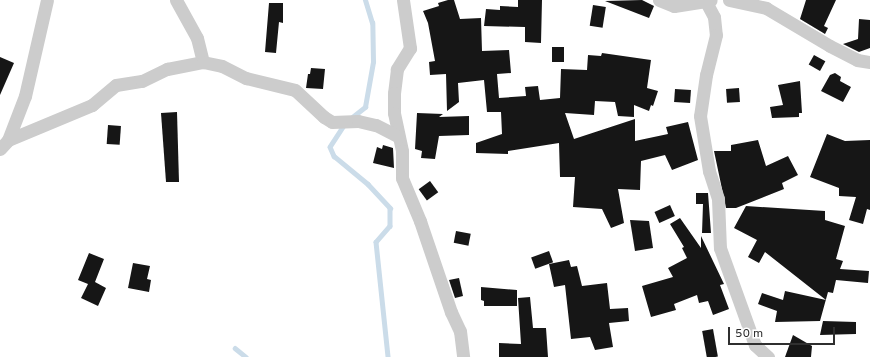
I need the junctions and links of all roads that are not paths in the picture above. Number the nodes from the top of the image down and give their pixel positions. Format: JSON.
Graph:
{"nodes":[{"id":1,"x":47,"y":0,"type":"edge"},
{"id":2,"x":176,"y":0,"type":"edge"},
{"id":3,"x":403,"y":0,"type":"edge"},
{"id":4,"x":659,"y":0,"type":"edge"},
{"id":5,"x":707,"y":0,"type":"edge"},
{"id":6,"x":729,"y":0,"type":"edge"},
{"id":7,"x":203,"y":62,"type":"junction"},
{"id":8,"x":870,"y":62,"type":"edge"},
{"id":9,"x":398,"y":136,"type":"junction"},
{"id":10,"x":4,"y":144,"type":"edge"},
{"id":11,"x":463,"y":357,"type":"edge"},
{"id":12,"x":768,"y":357,"type":"edge"}],
"edges":[{"from":1,"to":10,"type":"street"},
{"from":2,"to":7,"type":"street"},
{"from":3,"to":9,"type":"street"},
{"from":4,"to":5,"type":"street"},
{"from":5,"to":12,"type":"street"},
{"from":6,"to":8,"type":"street"},
{"from":7,"to":9,"type":"street"},
{"from":7,"to":10,"type":"street"},
{"from":9,"to":11,"type":"street"}]}
